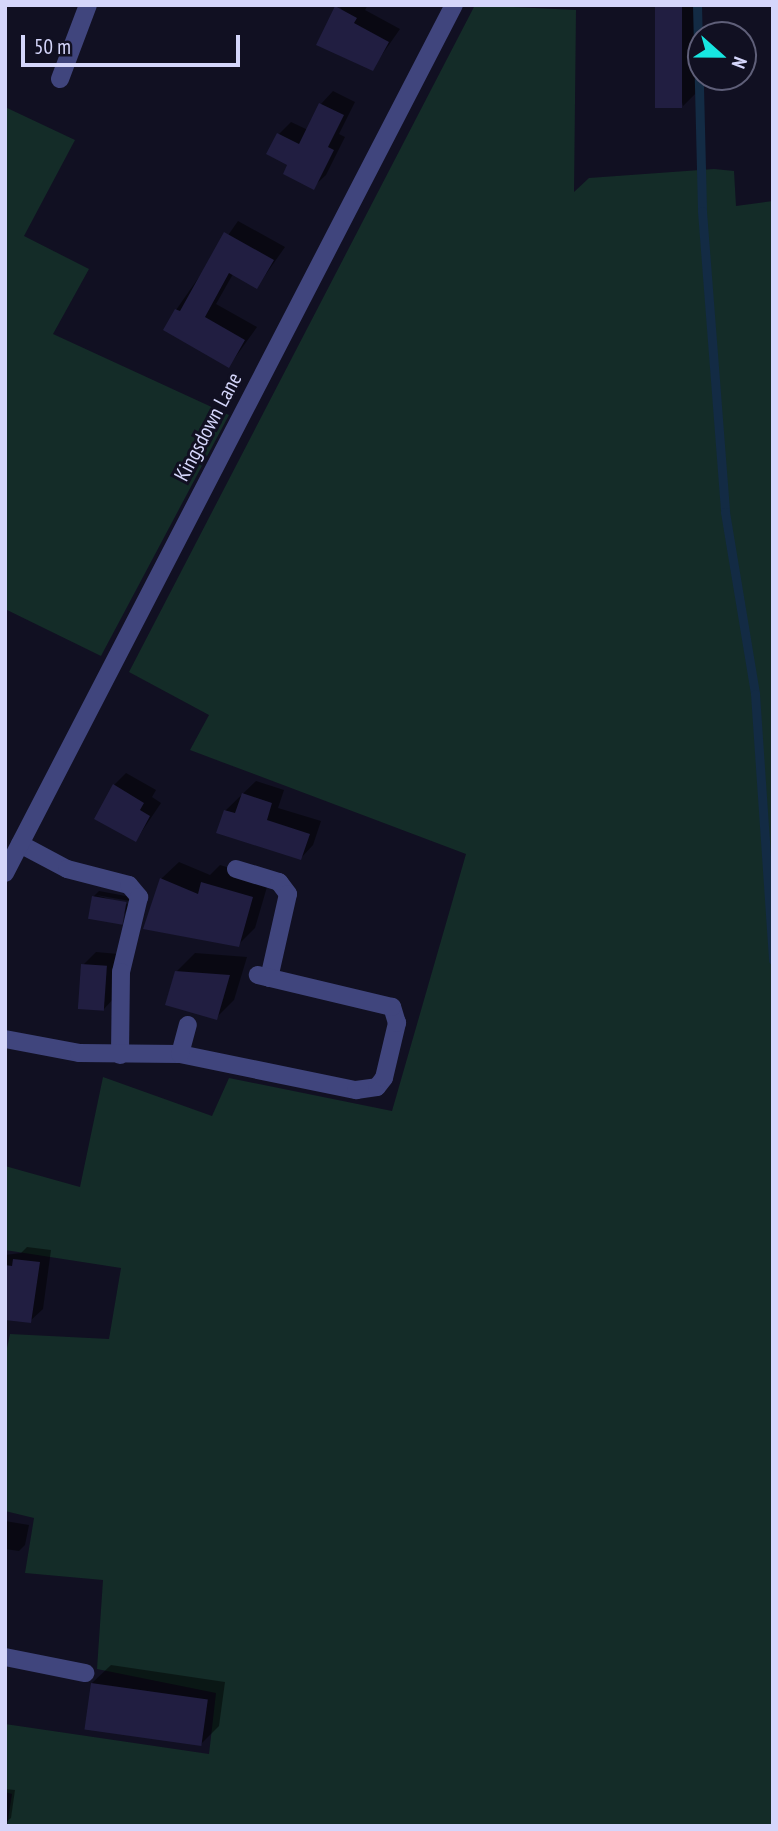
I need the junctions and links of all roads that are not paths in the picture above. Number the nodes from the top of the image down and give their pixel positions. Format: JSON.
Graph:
{"nodes":[{"id":1,"x":88,"y":5,"type":"edge"},
{"id":2,"x":454,"y":5,"type":"edge"},
{"id":3,"x":60,"y":79,"type":"dead end"},
{"id":4,"x":20,"y":844,"type":"junction"},
{"id":5,"x":236,"y":869,"type":"dead end"},
{"id":6,"x":5,"y":873,"type":"edge"},
{"id":7,"x":188,"y":1025,"type":"dead end"},
{"id":8,"x":5,"y":1039,"type":"edge"},
{"id":9,"x":180,"y":1054,"type":"junction"},
{"id":10,"x":120,"y":1055,"type":"junction"},
{"id":11,"x":5,"y":1657,"type":"edge"},
{"id":12,"x":85,"y":1673,"type":"dead end"}],
"edges":[{"from":1,"to":3,"type":"street"},
{"from":2,"to":4,"type":"street","name":"Kingsdown Lane"},
{"from":4,"to":6,"type":"street","name":"Kingsdown Lane"},
{"from":4,"to":10,"type":"street"},
{"from":5,"to":9,"type":"street"},
{"from":7,"to":9,"type":"street"},
{"from":8,"to":10,"type":"street"},
{"from":9,"to":10,"type":"street"},
{"from":11,"to":12,"type":"street"}]}
